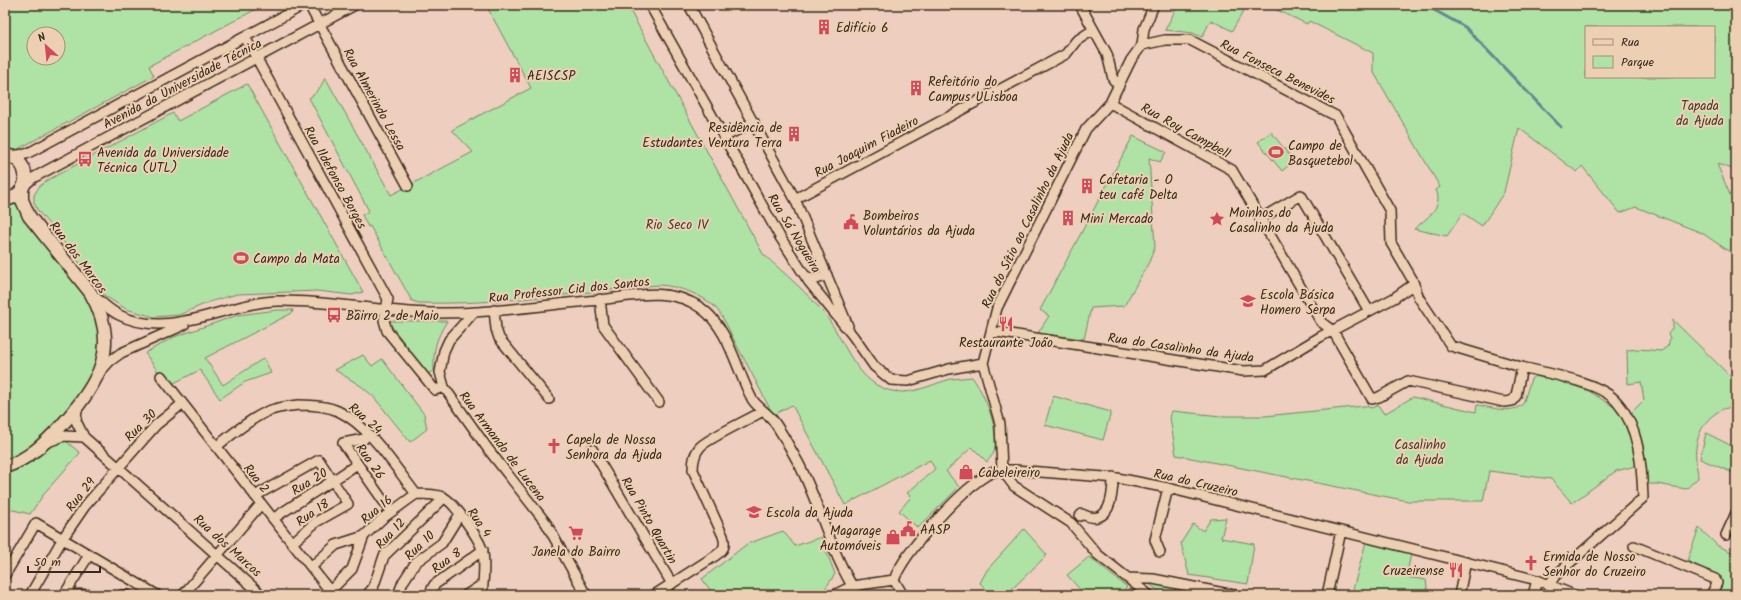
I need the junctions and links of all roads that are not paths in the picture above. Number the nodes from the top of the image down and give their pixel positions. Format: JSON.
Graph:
{"nodes":[{"id":1,"x":304,"y":5,"type":"edge"},
{"id":2,"x":309,"y":5,"type":"edge"},
{"id":3,"x":355,"y":5,"type":"edge"},
{"id":4,"x":650,"y":5,"type":"edge"},
{"id":5,"x":689,"y":5,"type":"edge"},
{"id":6,"x":1080,"y":5,"type":"edge"},
{"id":7,"x":1154,"y":5,"type":"edge"},
{"id":8,"x":320,"y":24,"type":"junction"},
{"id":9,"x":1093,"y":30,"type":"junction"},
{"id":10,"x":245,"y":36,"type":"junction"},
{"id":11,"x":1142,"y":45,"type":"junction"},
{"id":12,"x":256,"y":58,"type":"junction"},
{"id":13,"x":1119,"y":86,"type":"junction"},
{"id":14,"x":1110,"y":103,"type":"junction"},
{"id":15,"x":754,"y":122,"type":"junction"},
{"id":16,"x":724,"y":137,"type":"junction"},
{"id":17,"x":6,"y":155,"type":"edge"},
{"id":18,"x":408,"y":186,"type":"dead end"},
{"id":19,"x":23,"y":188,"type":"junction"},
{"id":20,"x":795,"y":199,"type":"junction"},
{"id":21,"x":5,"y":200,"type":"edge"},
{"id":22,"x":1260,"y":219,"type":"junction"},
{"id":23,"x":805,"y":275,"type":"junction"},
{"id":24,"x":827,"y":275,"type":"junction"},
{"id":25,"x":1414,"y":284,"type":"junction"},
{"id":26,"x":90,"y":292,"type":"junction"},
{"id":27,"x":600,"y":299,"type":"junction"},
{"id":28,"x":385,"y":310,"type":"junction"},
{"id":29,"x":494,"y":310,"type":"junction"},
{"id":30,"x":1370,"y":311,"type":"junction"},
{"id":31,"x":474,"y":312,"type":"junction"},
{"id":32,"x":198,"y":318,"type":"junction"},
{"id":33,"x":991,"y":331,"type":"junction"},
{"id":34,"x":1333,"y":331,"type":"junction"},
{"id":35,"x":853,"y":336,"type":"junction"},
{"id":36,"x":983,"y":363,"type":"junction"},
{"id":37,"x":1522,"y":367,"type":"junction"},
{"id":38,"x":100,"y":372,"type":"junction"},
{"id":39,"x":161,"y":376,"type":"dead end"},
{"id":40,"x":444,"y":387,"type":"junction"},
{"id":41,"x":550,"y":399,"type":"dead end"},
{"id":42,"x":659,"y":402,"type":"dead end"},
{"id":43,"x":182,"y":404,"type":"junction"},
{"id":44,"x":77,"y":408,"type":"junction"},
{"id":45,"x":763,"y":411,"type":"junction"},
{"id":46,"x":84,"y":437,"type":"junction"},
{"id":47,"x":364,"y":439,"type":"dead end"},
{"id":48,"x":45,"y":443,"type":"junction"},
{"id":49,"x":216,"y":447,"type":"junction"},
{"id":50,"x":592,"y":449,"type":"dead end"},
{"id":51,"x":357,"y":464,"type":"junction"},
{"id":52,"x":5,"y":467,"type":"edge"},
{"id":53,"x":118,"y":467,"type":"junction"},
{"id":54,"x":1002,"y":470,"type":"junction"},
{"id":55,"x":1113,"y":477,"type":"junction"},
{"id":56,"x":334,"y":481,"type":"junction"},
{"id":57,"x":1168,"y":488,"type":"junction"},
{"id":58,"x":416,"y":494,"type":"junction"},
{"id":59,"x":255,"y":496,"type":"junction"},
{"id":60,"x":444,"y":498,"type":"junction"},
{"id":61,"x":262,"y":504,"type":"junction"},
{"id":62,"x":391,"y":512,"type":"junction"},
{"id":63,"x":1736,"y":513,"type":"edge"},
{"id":64,"x":460,"y":514,"type":"junction"},
{"id":65,"x":1080,"y":516,"type":"dead end"},
{"id":66,"x":273,"y":519,"type":"junction"},
{"id":67,"x":1342,"y":531,"type":"junction"},
{"id":68,"x":1726,"y":535,"type":"dead end"},
{"id":69,"x":364,"y":536,"type":"junction"},
{"id":70,"x":63,"y":538,"type":"junction"},
{"id":71,"x":292,"y":543,"type":"junction"},
{"id":72,"x":1634,"y":546,"type":"dead end"},
{"id":73,"x":483,"y":550,"type":"junction"},
{"id":74,"x":1160,"y":552,"type":"dead end"},
{"id":75,"x":217,"y":554,"type":"junction"},
{"id":76,"x":89,"y":555,"type":"junction"},
{"id":77,"x":1466,"y":561,"type":"junction"},
{"id":78,"x":311,"y":567,"type":"junction"},
{"id":79,"x":5,"y":575,"type":"edge"},
{"id":80,"x":1127,"y":578,"type":"junction"},
{"id":81,"x":894,"y":580,"type":"junction"},
{"id":82,"x":1537,"y":580,"type":"junction"},
{"id":83,"x":483,"y":584,"type":"junction"},
{"id":84,"x":672,"y":584,"type":"junction"},
{"id":85,"x":1549,"y":585,"type":"junction"},
{"id":86,"x":852,"y":586,"type":"junction"},
{"id":87,"x":332,"y":593,"type":"edge"},
{"id":88,"x":30,"y":595,"type":"edge"},
{"id":89,"x":64,"y":595,"type":"edge"},
{"id":90,"x":95,"y":595,"type":"edge"},
{"id":91,"x":122,"y":595,"type":"edge"},
{"id":92,"x":126,"y":595,"type":"edge"},
{"id":93,"x":157,"y":595,"type":"edge"},
{"id":94,"x":183,"y":595,"type":"edge"},
{"id":95,"x":262,"y":595,"type":"edge"},
{"id":96,"x":367,"y":595,"type":"edge"},
{"id":97,"x":398,"y":595,"type":"edge"},
{"id":98,"x":429,"y":595,"type":"edge"},
{"id":99,"x":466,"y":595,"type":"edge"},
{"id":100,"x":482,"y":595,"type":"edge"},
{"id":101,"x":586,"y":595,"type":"edge"},
{"id":102,"x":654,"y":595,"type":"edge"},
{"id":103,"x":834,"y":595,"type":"edge"},
{"id":104,"x":858,"y":595,"type":"edge"},
{"id":105,"x":903,"y":595,"type":"edge"},
{"id":106,"x":1149,"y":595,"type":"edge"},
{"id":107,"x":1234,"y":595,"type":"edge"},
{"id":108,"x":1327,"y":595,"type":"edge"},
{"id":109,"x":1459,"y":595,"type":"edge"},
{"id":110,"x":1534,"y":595,"type":"edge"},
{"id":111,"x":1574,"y":595,"type":"edge"},
{"id":112,"x":1711,"y":595,"type":"edge"}],
"edges":[{"from":1,"to":10,"type":"street","name":"Avenida da Universidade Técnica"},
{"from":2,"to":8,"type":"street","name":"Rua Almerindo Lessa"},
{"from":3,"to":8,"type":"street","name":"Avenida da Universidade Técnica"},
{"from":4,"to":16,"type":"street","name":"Rua Sá Nogueira"},
{"from":5,"to":15,"type":"street","name":"Rua Sá Nogueira"},
{"from":6,"to":9,"type":"street"},
{"from":7,"to":11,"type":"street","name":"Rua do Sítio ao Casalinho da Ajuda"},
{"from":8,"to":12,"type":"street","name":"Avenida da Universidade Técnica"},
{"from":8,"to":18,"type":"street","name":"Rua Almerindo Lessa"},
{"from":9,"to":13,"type":"street"},
{"from":9,"to":20,"type":"street","name":"Rua Joaquim Fiadeiro"},
{"from":10,"to":12,"type":"street","name":"Rua Ildefonso Borges"},
{"from":10,"to":17,"type":"street","name":"Avenida da Universidade Técnica"},
{"from":11,"to":13,"type":"street","name":"Rua do Sítio ao Casalinho da Ajuda"},
{"from":11,"to":25,"type":"street","name":"Rua Fonseca Benevides"},
{"from":12,"to":19,"type":"street","name":"Avenida da Universidade Técnica"},
{"from":12,"to":28,"type":"street","name":"Rua Ildefonso Borges"},
{"from":13,"to":14,"type":"street","name":"Rua do Sítio ao Casalinho da Ajuda"},
{"from":14,"to":22,"type":"street","name":"Rua Roy Campbell"},
{"from":14,"to":33,"type":"street","name":"Rua do Sítio ao Casalinho da Ajuda"},
{"from":15,"to":16,"type":"street"},
{"from":15,"to":20,"type":"street","name":"Rua Sá Nogueira"},
{"from":16,"to":23,"type":"street","name":"Rua Sá Nogueira"},
{"from":17,"to":19,"type":"street","name":"Rua dos Marcos"},
{"from":19,"to":21,"type":"street"},
{"from":19,"to":26,"type":"street","name":"Rua dos Marcos"},
{"from":20,"to":24,"type":"street","name":"Rua Sá Nogueira"},
{"from":22,"to":30,"type":"street"},
{"from":22,"to":34,"type":"street","name":"Rua Roy Campbell"},
{"from":23,"to":24,"type":"street"},
{"from":23,"to":35,"type":"street","name":"Rua Sá Nogueira"},
{"from":24,"to":35,"type":"street","name":"Rua Sá Nogueira"},
{"from":25,"to":30,"type":"street","name":"Rua do Casalinho da Ajuda"},
{"from":25,"to":37,"type":"street"},
{"from":26,"to":32,"type":"street","name":"Rua Professor Cid dos Santos"},
{"from":26,"to":38,"type":"street","name":"Rua dos Marcos"},
{"from":27,"to":29,"type":"street","name":"Rua Professor Cid dos Santos"},
{"from":27,"to":42,"type":"street"},
{"from":27,"to":45,"type":"street","name":"Rua Professor Cid dos Santos"},
{"from":28,"to":31,"type":"street","name":"Rua Professor Cid dos Santos"},
{"from":28,"to":32,"type":"street","name":"Rua Professor Cid dos Santos"},
{"from":28,"to":40,"type":"street"},
{"from":29,"to":31,"type":"street","name":"Rua Professor Cid dos Santos"},
{"from":29,"to":41,"type":"street"},
{"from":30,"to":34,"type":"street","name":"Rua do Casalinho da Ajuda"},
{"from":31,"to":40,"type":"street","name":"Rua Armando de Lucena"},
{"from":32,"to":38,"type":"street","name":"Rua Professor Cid dos Santos"},
{"from":33,"to":34,"type":"street","name":"Rua do Casalinho da Ajuda"},
{"from":33,"to":36,"type":"street","name":"Rua do Sítio ao Casalinho da Ajuda"},
{"from":34,"to":37,"type":"street","name":"Rua Roy Campbell"},
{"from":35,"to":36,"type":"street","name":"Rua Sá Nogueira"},
{"from":36,"to":54,"type":"street","name":"Rua do Sítio ao Casalinho da Ajuda"},
{"from":37,"to":85,"type":"street"},
{"from":38,"to":44,"type":"street","name":"Rua dos Marcos"},
{"from":39,"to":43,"type":"street","name":"Rua 2"},
{"from":40,"to":101,"type":"street","name":"Rua Armando de Lucena"},
{"from":43,"to":49,"type":"street","name":"Rua 2"},
{"from":43,"to":53,"type":"street","name":"Rua 30"},
{"from":44,"to":46,"type":"street","name":"Rua dos Marcos"},
{"from":44,"to":48,"type":"street","name":"Rua dos Marcos"},
{"from":45,"to":84,"type":"street"},
{"from":45,"to":86,"type":"street","name":"Rua Professor Cid dos Santos"},
{"from":46,"to":48,"type":"street","name":"Rua dos Marcos"},
{"from":46,"to":53,"type":"street","name":"Rua dos Marcos"},
{"from":47,"to":51,"type":"street","name":"Rua 26"},
{"from":48,"to":52,"type":"street","name":"Rua dos Marcos"},
{"from":49,"to":58,"type":"street","name":"Rua 24"},
{"from":49,"to":59,"type":"street","name":"Rua 2"},
{"from":50,"to":84,"type":"street","name":"Rua Pinto Quartin"},
{"from":51,"to":56,"type":"street","name":"Rua 20"},
{"from":51,"to":62,"type":"street","name":"Rua 26"},
{"from":53,"to":70,"type":"street","name":"Rua 29"},
{"from":53,"to":75,"type":"street","name":"Rua dos Marcos"},
{"from":54,"to":55,"type":"street","name":"Rua do Cruzeiro"},
{"from":54,"to":80,"type":"street"},
{"from":54,"to":81,"type":"street","name":"Rua do Cruzeiro"},
{"from":55,"to":57,"type":"street","name":"Rua do Cruzeiro"},
{"from":55,"to":65,"type":"street"},
{"from":56,"to":59,"type":"street"},
{"from":56,"to":66,"type":"street","name":"Rua 20"},
{"from":56,"to":71,"type":"street","name":"Rua 18"},
{"from":57,"to":67,"type":"street","name":"Rua do Cruzeiro"},
{"from":57,"to":74,"type":"street"},
{"from":58,"to":60,"type":"street"},
{"from":58,"to":62,"type":"street","name":"Rua 16"},
{"from":59,"to":61,"type":"street","name":"Rua 2"},
{"from":60,"to":64,"type":"street","name":"Rua 4"},
{"from":60,"to":96,"type":"street","name":"Rua 12"},
{"from":61,"to":66,"type":"street","name":"Rua 2"},
{"from":61,"to":75,"type":"street"},
{"from":62,"to":69,"type":"street","name":"Rua 16"},
{"from":63,"to":68,"type":"street"},
{"from":64,"to":73,"type":"street","name":"Rua 4"},
{"from":64,"to":97,"type":"street","name":"Rua 10"},
{"from":66,"to":71,"type":"street","name":"Rua 2"},
{"from":67,"to":77,"type":"street","name":"Rua do Cruzeiro"},
{"from":67,"to":108,"type":"street"},
{"from":69,"to":78,"type":"street","name":"Rua 16"},
{"from":69,"to":87,"type":"street"},
{"from":70,"to":76,"type":"street"},
{"from":70,"to":79,"type":"street"},
{"from":70,"to":88,"type":"street","name":"Rua 29"},
{"from":71,"to":78,"type":"street","name":"Rua 2"},
{"from":72,"to":112,"type":"street"},
{"from":73,"to":83,"type":"street","name":"Rua 4"},
{"from":73,"to":98,"type":"street","name":"Rua 8"},
{"from":75,"to":94,"type":"street"},
{"from":75,"to":95,"type":"street","name":"Rua dos Marcos"},
{"from":76,"to":89,"type":"street"},
{"from":76,"to":93,"type":"street"},
{"from":77,"to":82,"type":"street","name":"Rua do Cruzeiro"},
{"from":77,"to":109,"type":"street"},
{"from":78,"to":87,"type":"street","name":"Rua 2"},
{"from":80,"to":106,"type":"street"},
{"from":80,"to":107,"type":"street"},
{"from":81,"to":86,"type":"street"},
{"from":81,"to":105,"type":"street"},
{"from":82,"to":85,"type":"street","name":"Rua do Cruzeiro"},
{"from":82,"to":110,"type":"street"},
{"from":83,"to":99,"type":"street"},
{"from":83,"to":100,"type":"street","name":"Rua 4"},
{"from":84,"to":102,"type":"street"},
{"from":85,"to":111,"type":"street","name":"Rua do Cruzeiro"},
{"from":86,"to":103,"type":"street"},
{"from":86,"to":104,"type":"street","name":"Rua Professor Cid dos Santos"},
{"from":89,"to":90,"type":"street"},
{"from":91,"to":92,"type":"street"}]}
